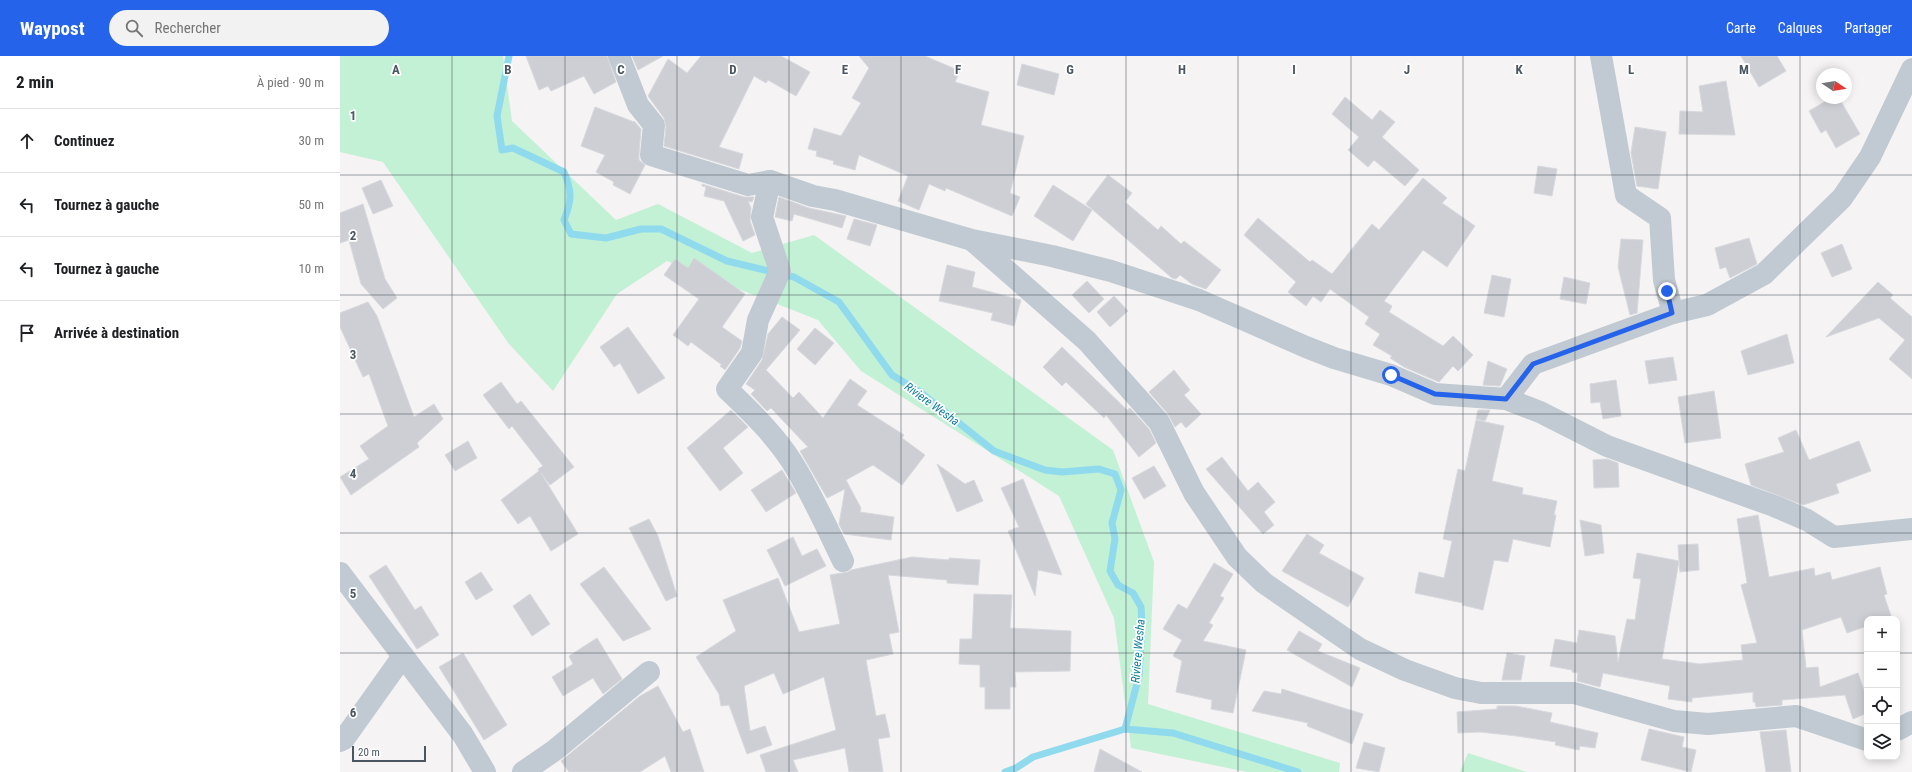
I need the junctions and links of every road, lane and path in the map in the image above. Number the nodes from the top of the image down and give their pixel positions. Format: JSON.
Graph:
{"nodes":[{"id":1,"x":619,"y":56,"type":"edge"},
{"id":2,"x":1601,"y":56,"type":"edge"},
{"id":3,"x":1912,"y":69,"type":"edge"},
{"id":4,"x":770,"y":181,"type":"junction"},
{"id":5,"x":972,"y":240,"type":"junction"},
{"id":6,"x":1672,"y":313,"type":"junction"},
{"id":7,"x":1506,"y":399,"type":"junction"},
{"id":8,"x":1912,"y":529,"type":"edge"},
{"id":9,"x":843,"y":561,"type":"dead end"},
{"id":10,"x":340,"y":573,"type":"edge"},
{"id":11,"x":403,"y":656,"type":"junction"},
{"id":12,"x":649,"y":672,"type":"dead end"},
{"id":13,"x":1912,"y":722,"type":"edge"},
{"id":14,"x":1900,"y":728,"type":"edge"},
{"id":15,"x":1864,"y":739,"type":"edge"},
{"id":16,"x":340,"y":741,"type":"edge"},
{"id":17,"x":485,"y":772,"type":"edge"},
{"id":18,"x":523,"y":772,"type":"edge"}],
"edges":[{"from":1,"to":4,"type":"street"},
{"from":2,"to":6,"type":"street"},
{"from":3,"to":6,"type":"street"},
{"from":4,"to":5,"type":"street"},
{"from":4,"to":9,"type":"street"},
{"from":5,"to":7,"type":"street"},
{"from":5,"to":15,"type":"street"},
{"from":6,"to":7,"type":"street"},
{"from":7,"to":8,"type":"street"},
{"from":10,"to":11,"type":"street"},
{"from":11,"to":16,"type":"street"},
{"from":11,"to":17,"type":"street"},
{"from":12,"to":18,"type":"street"},
{"from":13,"to":14,"type":"street"}]}
